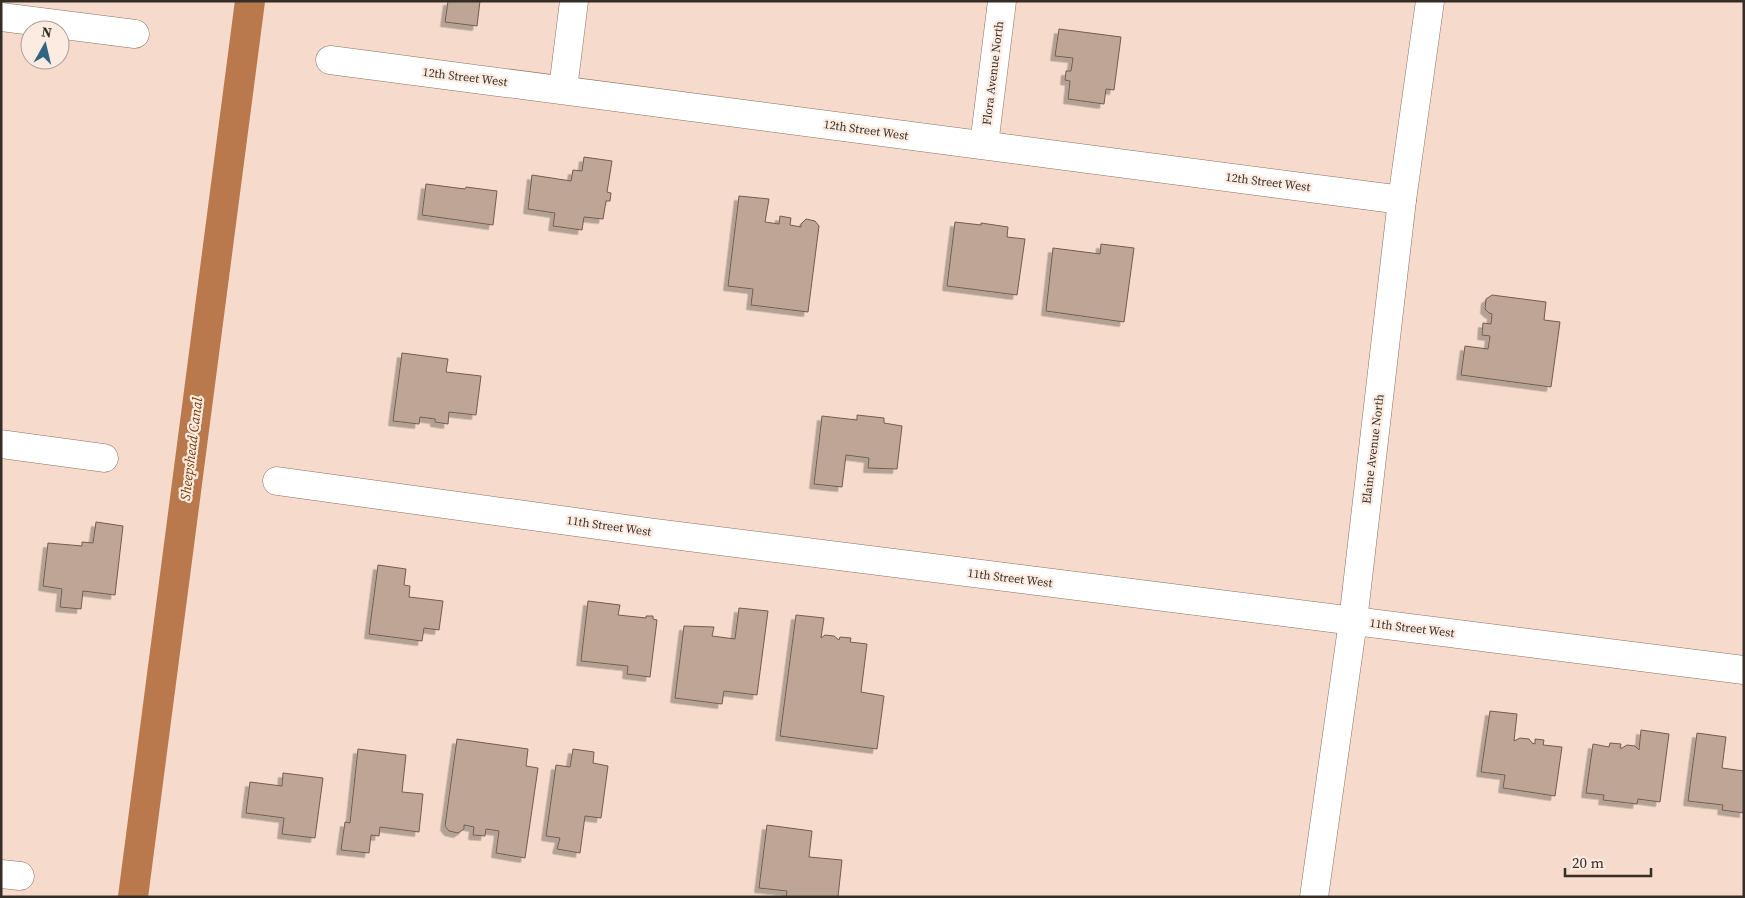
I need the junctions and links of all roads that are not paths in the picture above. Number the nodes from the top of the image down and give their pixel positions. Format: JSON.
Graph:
{"nodes":[{"id":1,"x":574,"y":1,"type":"edge"},
{"id":2,"x":1002,"y":1,"type":"edge"},
{"id":3,"x":1430,"y":1,"type":"edge"},
{"id":4,"x":1,"y":17,"type":"edge"},
{"id":5,"x":135,"y":34,"type":"dead end"},
{"id":6,"x":330,"y":60,"type":"dead end"},
{"id":7,"x":562,"y":89,"type":"junction"},
{"id":8,"x":984,"y":145,"type":"junction"},
{"id":9,"x":1402,"y":200,"type":"junction"},
{"id":10,"x":1,"y":444,"type":"edge"},
{"id":11,"x":104,"y":458,"type":"dead end"},
{"id":12,"x":277,"y":481,"type":"dead end"},
{"id":13,"x":1353,"y":621,"type":"junction"},
{"id":14,"x":1744,"y":670,"type":"edge"},
{"id":15,"x":1314,"y":897,"type":"edge"}],
"edges":[{"from":1,"to":7,"type":"street"},
{"from":2,"to":8,"type":"street","name":"Flora Avenue North"},
{"from":3,"to":9,"type":"street","name":"Elaine Avenue North"},
{"from":4,"to":5,"type":"street"},
{"from":6,"to":7,"type":"street","name":"12th Street West"},
{"from":7,"to":8,"type":"street","name":"12th Street West"},
{"from":8,"to":9,"type":"street","name":"12th Street West"},
{"from":9,"to":13,"type":"street","name":"Elaine Avenue North"},
{"from":10,"to":11,"type":"street"},
{"from":12,"to":13,"type":"street","name":"11th Street West"},
{"from":13,"to":14,"type":"street","name":"11th Street West"},
{"from":13,"to":15,"type":"street","name":"Elaine Avenue North"}]}
